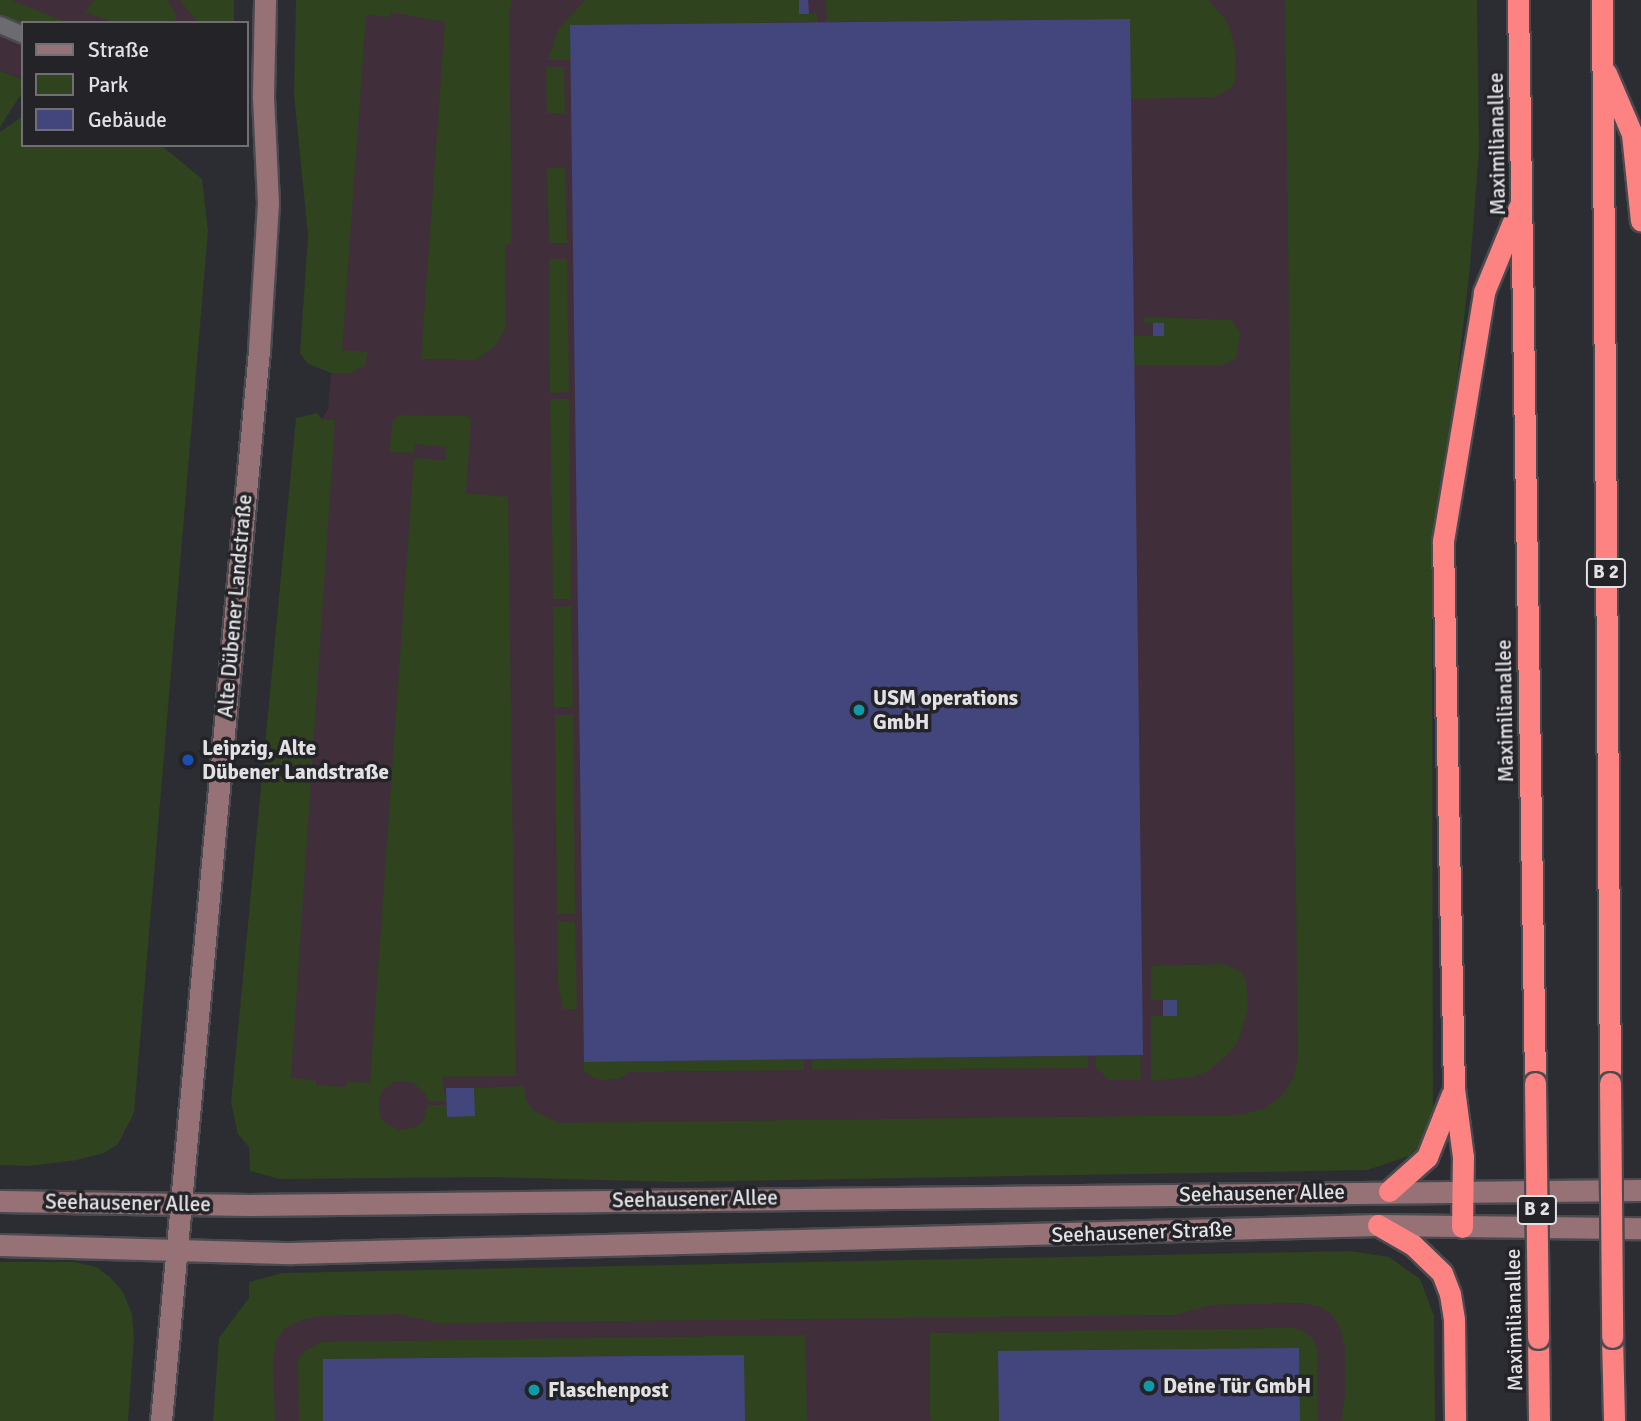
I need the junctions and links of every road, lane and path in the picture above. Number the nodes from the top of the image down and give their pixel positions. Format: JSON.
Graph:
{"nodes":[{"id":1,"x":265,"y":0,"type":"edge"},
{"id":2,"x":1518,"y":0,"type":"edge"},
{"id":3,"x":1602,"y":0,"type":"edge"},
{"id":4,"x":0,"y":25,"type":"edge"},
{"id":5,"x":21,"y":33,"type":"edge"},
{"id":6,"x":1602,"y":64,"type":"junction"},
{"id":7,"x":255,"y":96,"type":"edge"},
{"id":8,"x":1523,"y":199,"type":"junction"},
{"id":9,"x":1641,"y":221,"type":"edge"},
{"id":10,"x":1454,"y":1089,"type":"junction"},
{"id":11,"x":1641,"y":1190,"type":"edge"},
{"id":12,"x":1389,"y":1191,"type":"junction"},
{"id":13,"x":1463,"y":1191,"type":"junction"},
{"id":14,"x":0,"y":1201,"type":"edge"},
{"id":15,"x":182,"y":1204,"type":"junction"},
{"id":16,"x":1378,"y":1225,"type":"junction"},
{"id":17,"x":1462,"y":1227,"type":"junction"},
{"id":18,"x":1641,"y":1228,"type":"edge"},
{"id":19,"x":905,"y":1239,"type":"joint"},
{"id":20,"x":0,"y":1245,"type":"edge"},
{"id":21,"x":178,"y":1250,"type":"junction"},
{"id":22,"x":162,"y":1421,"type":"edge"},
{"id":23,"x":1455,"y":1421,"type":"edge"},
{"id":24,"x":1539,"y":1421,"type":"edge"},
{"id":25,"x":1614,"y":1421,"type":"edge"}],
"edges":[{"from":1,"to":7,"type":"main road","name":"Alte Dübener Landstraße"},
{"from":2,"to":8,"type":"highway","name":"Maximilianallee","number":"B 2"},
{"from":3,"to":6,"type":"highway","number":"B 2"},
{"from":4,"to":5,"type":"lane"},
{"from":6,"to":9,"type":"highway"},
{"from":6,"to":25,"type":"highway","number":"B 2","bridge":true},
{"from":7,"to":15,"type":"main road","name":"Alte Dübener Landstraße"},
{"from":8,"to":10,"type":"highway"},
{"from":8,"to":24,"type":"highway","name":"Maximilianallee","number":"B 2","bridge":true},
{"from":10,"to":12,"type":"highway"},
{"from":10,"to":13,"type":"highway"},
{"from":11,"to":13,"type":"main road"},
{"from":12,"to":13,"type":"main road"},
{"from":12,"to":15,"type":"main road","name":"Seehausener Allee"},
{"from":13,"to":17,"type":"highway"},
{"from":14,"to":15,"type":"main road","name":"Seehausener Allee"},
{"from":15,"to":21,"type":"main road","name":"Alte Dübener Landstraße"},
{"from":16,"to":17,"type":"main road"},
{"from":16,"to":19,"type":"main road","name":"Seehausener Straße"},
{"from":16,"to":23,"type":"highway"},
{"from":17,"to":18,"type":"main road"},
{"from":19,"to":21,"type":"main road","name":"Seehausener Allee"},
{"from":20,"to":21,"type":"main road","name":"Seehausener Allee"},
{"from":21,"to":22,"type":"main road","name":"Alte Dübener Landstraße"}]}
